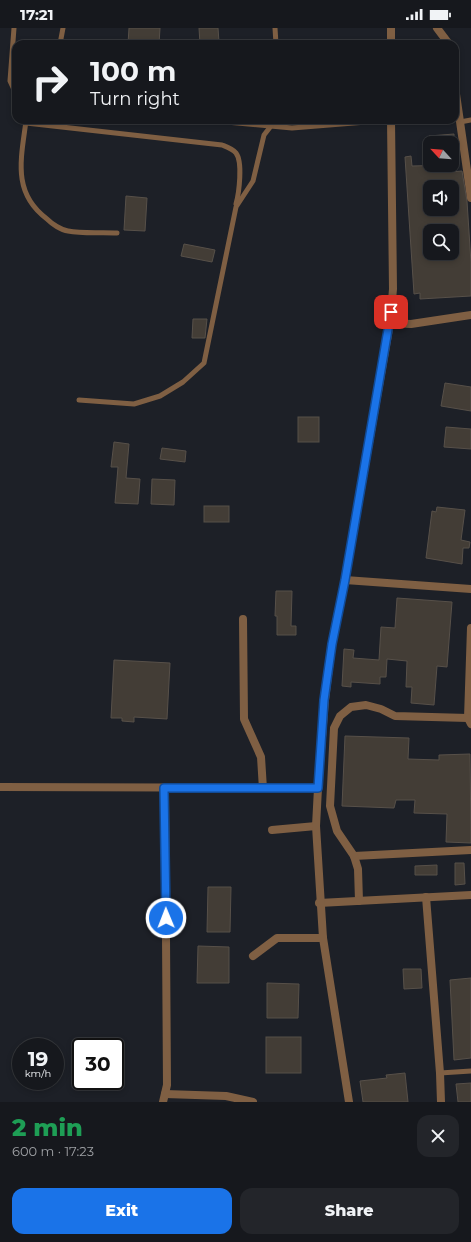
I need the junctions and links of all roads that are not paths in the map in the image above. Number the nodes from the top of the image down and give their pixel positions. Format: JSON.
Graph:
{"nodes":[{"id":1,"x":14,"y":28,"type":"edge"},
{"id":2,"x":63,"y":28,"type":"edge"},
{"id":3,"x":275,"y":28,"type":"edge"},
{"id":4,"x":391,"y":28,"type":"edge"},
{"id":5,"x":437,"y":28,"type":"edge"},
{"id":6,"x":13,"y":40,"type":"edge"},
{"id":7,"x":61,"y":40,"type":"edge"},
{"id":8,"x":276,"y":40,"type":"edge"},
{"id":9,"x":391,"y":40,"type":"edge"},
{"id":10,"x":446,"y":40,"type":"edge"},
{"id":11,"x":12,"y":54,"type":"edge"},
{"id":12,"x":12,"y":85,"type":"edge"},
{"id":13,"x":459,"y":115,"type":"edge"},
{"id":14,"x":471,"y":120,"type":"edge"},
{"id":15,"x":460,"y":122,"type":"junction"},
{"id":16,"x":26,"y":124,"type":"edge"},
{"id":17,"x":43,"y":124,"type":"edge"},
{"id":18,"x":249,"y":124,"type":"edge"},
{"id":19,"x":342,"y":124,"type":"edge"},
{"id":20,"x":391,"y":124,"type":"edge"},
{"id":21,"x":271,"y":126,"type":"junction"},
{"id":22,"x":471,"y":198,"type":"edge"},
{"id":23,"x":236,"y":207,"type":"junction"},
{"id":24,"x":117,"y":233,"type":"dead end"},
{"id":25,"x":471,"y":315,"type":"edge"},
{"id":26,"x":390,"y":323,"type":"junction"},
{"id":27,"x":79,"y":400,"type":"dead end"},
{"id":28,"x":345,"y":580,"type":"junction"},
{"id":29,"x":471,"y":589,"type":"edge"},
{"id":30,"x":243,"y":619,"type":"dead end"},
{"id":31,"x":471,"y":628,"type":"edge"},
{"id":32,"x":469,"y":721,"type":"edge"},
{"id":33,"x":0,"y":787,"type":"edge"},
{"id":34,"x":164,"y":788,"type":"junction"},
{"id":35,"x":318,"y":788,"type":"junction"},
{"id":36,"x":263,"y":789,"type":"junction"},
{"id":37,"x":316,"y":826,"type":"junction"},
{"id":38,"x":272,"y":830,"type":"dead end"},
{"id":39,"x":471,"y":850,"type":"edge"},
{"id":40,"x":354,"y":856,"type":"junction"},
{"id":41,"x":471,"y":895,"type":"edge"},
{"id":42,"x":426,"y":897,"type":"junction"},
{"id":43,"x":360,"y":902,"type":"junction"},
{"id":44,"x":319,"y":903,"type":"junction"},
{"id":45,"x":323,"y":938,"type":"junction"},
{"id":46,"x":253,"y":956,"type":"dead end"},
{"id":47,"x":471,"y":1071,"type":"edge"},
{"id":48,"x":440,"y":1073,"type":"junction"},
{"id":49,"x":164,"y":1098,"type":"edge"},
{"id":50,"x":252,"y":1102,"type":"edge"},
{"id":51,"x":349,"y":1102,"type":"edge"},
{"id":52,"x":441,"y":1102,"type":"edge"}],
"edges":[{"from":1,"to":6,"type":"lane"},
{"from":2,"to":7,"type":"lane"},
{"from":3,"to":8,"type":"lane"},
{"from":4,"to":9,"type":"street"},
{"from":5,"to":10,"type":"street"},
{"from":11,"to":12,"type":"lane"},
{"from":13,"to":15,"type":"street"},
{"from":14,"to":15,"type":"lane"},
{"from":15,"to":22,"type":"street"},
{"from":16,"to":24,"type":"lane"},
{"from":17,"to":23,"type":"lane"},
{"from":18,"to":21,"type":"lane"},
{"from":19,"to":21,"type":"lane"},
{"from":20,"to":26,"type":"street"},
{"from":21,"to":23,"type":"lane"},
{"from":23,"to":27,"type":"lane"},
{"from":25,"to":26,"type":"street"},
{"from":26,"to":28,"type":"street"},
{"from":28,"to":29,"type":"street"},
{"from":28,"to":35,"type":"street"},
{"from":30,"to":36,"type":"street"},
{"from":31,"to":32,"type":"street"},
{"from":32,"to":40,"type":"street"},
{"from":33,"to":34,"type":"street"},
{"from":34,"to":36,"type":"street"},
{"from":34,"to":49,"type":"street"},
{"from":35,"to":36,"type":"street"},
{"from":35,"to":37,"type":"street"},
{"from":37,"to":38,"type":"street"},
{"from":37,"to":44,"type":"street"},
{"from":39,"to":40,"type":"street"},
{"from":40,"to":43,"type":"street"},
{"from":41,"to":42,"type":"street"},
{"from":42,"to":43,"type":"street"},
{"from":42,"to":48,"type":"street"},
{"from":43,"to":44,"type":"street"},
{"from":44,"to":45,"type":"street"},
{"from":45,"to":46,"type":"street"},
{"from":45,"to":51,"type":"street"},
{"from":47,"to":48,"type":"lane"},
{"from":48,"to":52,"type":"street"},
{"from":49,"to":50,"type":"street"}]}
